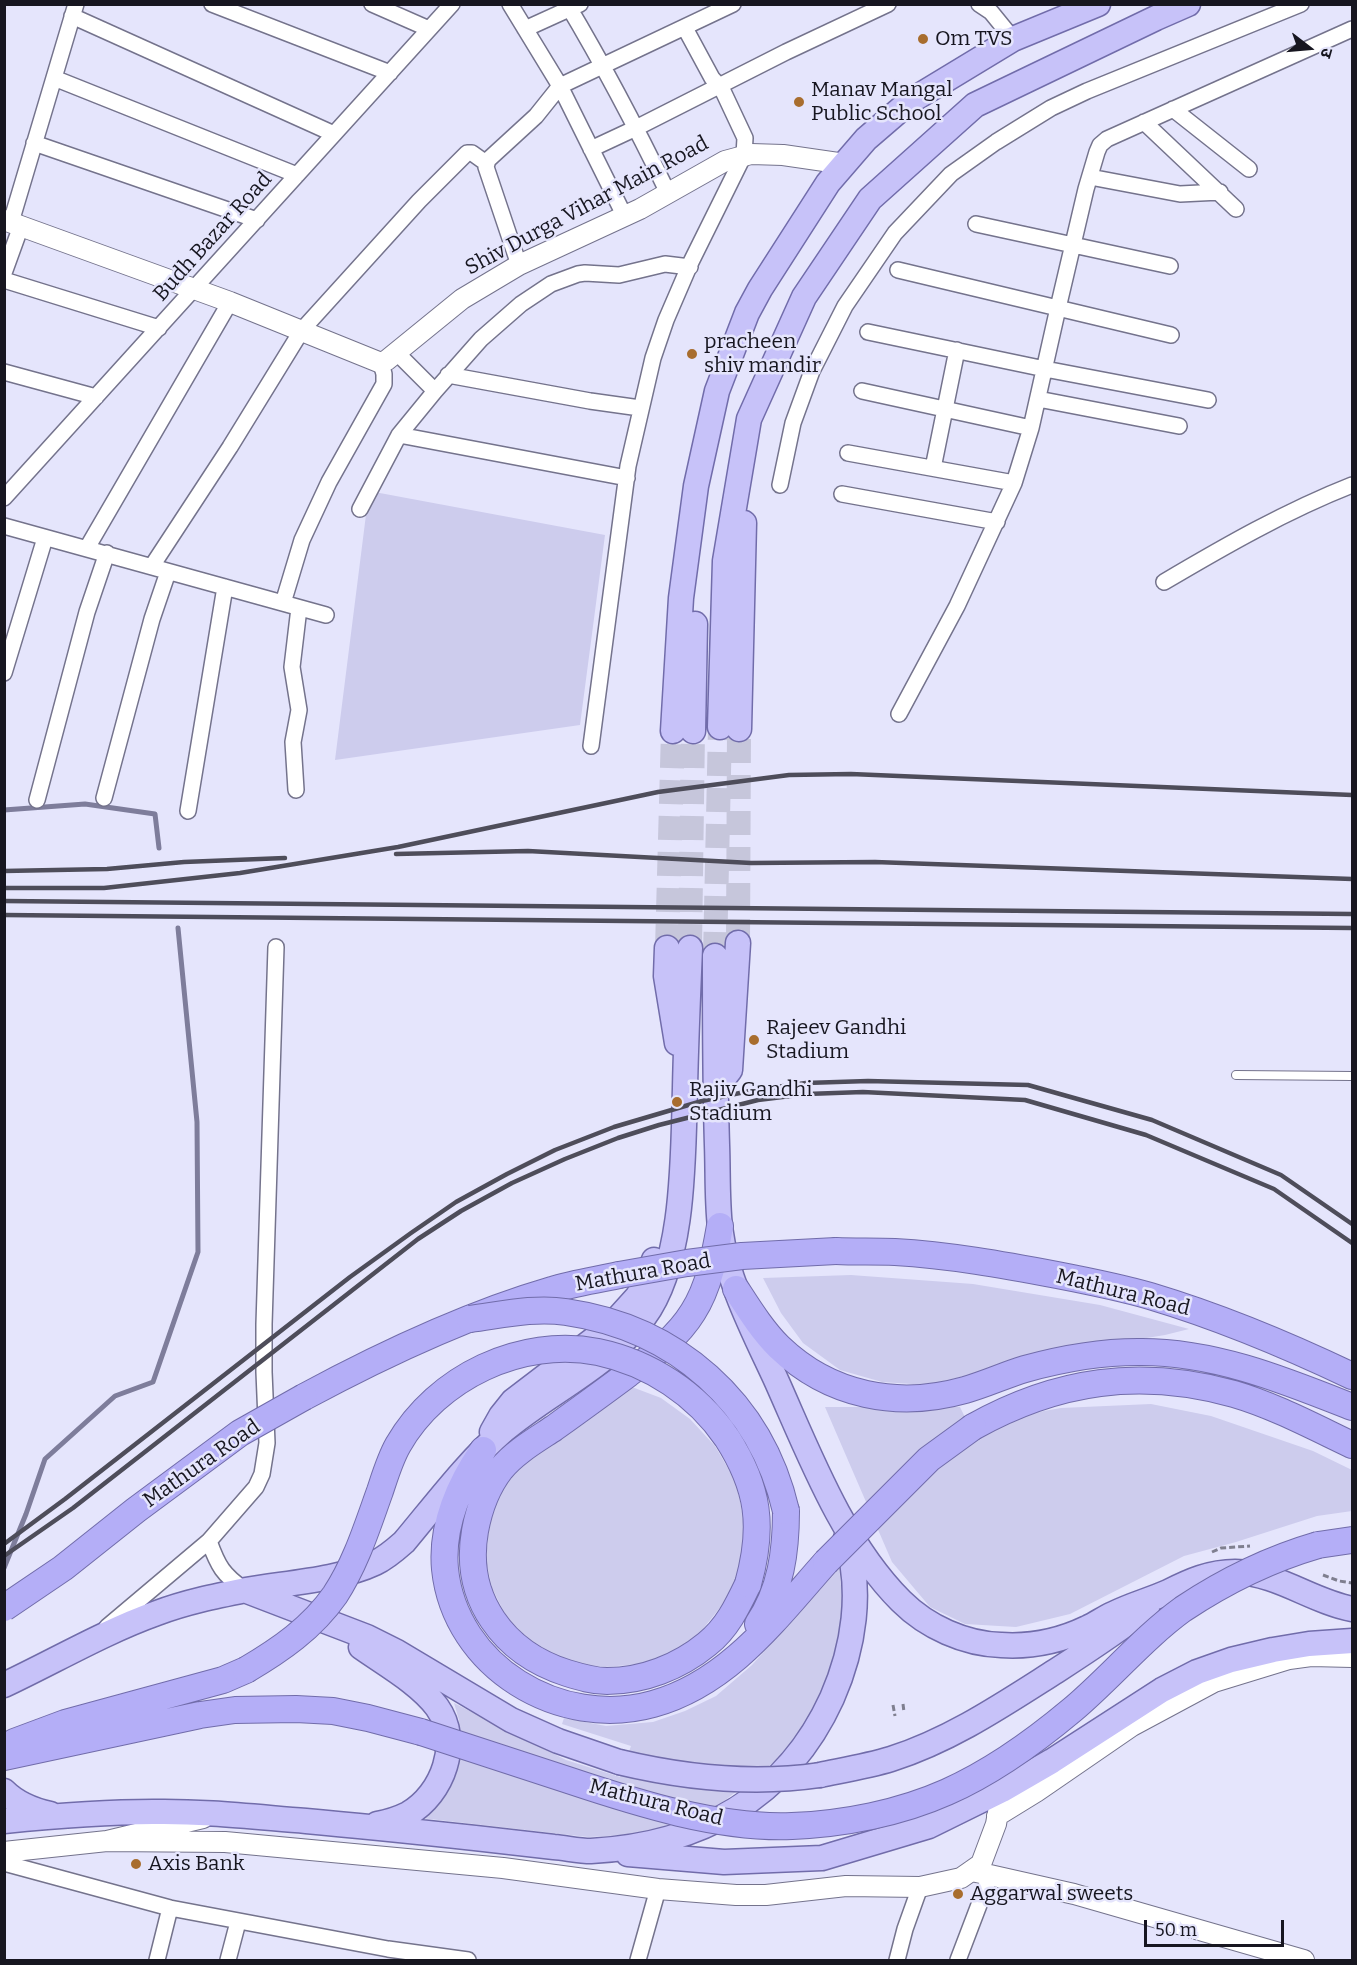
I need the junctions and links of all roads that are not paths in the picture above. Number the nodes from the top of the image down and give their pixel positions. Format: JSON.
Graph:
{"nodes":[{"id":1,"x":212,"y":4,"type":"edge"},
{"id":2,"x":372,"y":4,"type":"edge"},
{"id":3,"x":452,"y":4,"type":"edge"},
{"id":4,"x":510,"y":4,"type":"edge"},
{"id":5,"x":733,"y":4,"type":"edge"},
{"id":6,"x":888,"y":4,"type":"edge"},
{"id":7,"x":1098,"y":4,"type":"edge"},
{"id":8,"x":1188,"y":4,"type":"edge"},
{"id":9,"x":1301,"y":4,"type":"edge"},
{"id":10,"x":981,"y":5,"type":"edge"},
{"id":11,"x":572,"y":6,"type":"edge"},
{"id":12,"x":74,"y":10,"type":"edge"},
{"id":13,"x":1154,"y":11,"type":"edge"},
{"id":14,"x":685,"y":28,"type":"junction"},
{"id":15,"x":429,"y":29,"type":"junction"},
{"id":16,"x":525,"y":29,"type":"junction"},
{"id":17,"x":1353,"y":29,"type":"edge"},
{"id":18,"x":1013,"y":39,"type":"junction"},
{"id":19,"x":603,"y":66,"type":"junction"},
{"id":20,"x":390,"y":73,"type":"junction"},
{"id":21,"x":54,"y":78,"type":"junction"},
{"id":22,"x":560,"y":86,"type":"junction"},
{"id":23,"x":719,"y":86,"type":"junction"},
{"id":24,"x":1173,"y":109,"type":"junction"},
{"id":25,"x":1144,"y":122,"type":"junction"},
{"id":26,"x":636,"y":128,"type":"junction"},
{"id":27,"x":334,"y":134,"type":"junction"},
{"id":28,"x":34,"y":143,"type":"junction"},
{"id":29,"x":591,"y":149,"type":"junction"},
{"id":30,"x":744,"y":155,"type":"junction"},
{"id":31,"x":486,"y":163,"type":"junction"},
{"id":32,"x":845,"y":164,"type":"junction"},
{"id":33,"x":1249,"y":169,"type":"dead end"},
{"id":34,"x":297,"y":176,"type":"junction"},
{"id":35,"x":1090,"y":177,"type":"junction"},
{"id":36,"x":1220,"y":192,"type":"junction"},
{"id":37,"x":668,"y":193,"type":"junction"},
{"id":38,"x":1236,"y":209,"type":"dead end"},
{"id":39,"x":625,"y":217,"type":"junction"},
{"id":40,"x":256,"y":220,"type":"junction"},
{"id":41,"x":12,"y":223,"type":"edge"},
{"id":42,"x":976,"y":224,"type":"dead end"},
{"id":43,"x":1073,"y":244,"type":"junction"},
{"id":44,"x":519,"y":265,"type":"junction"},
{"id":45,"x":1170,"y":266,"type":"dead end"},
{"id":46,"x":690,"y":267,"type":"junction"},
{"id":47,"x":898,"y":270,"type":"dead end"},
{"id":48,"x":8,"y":279,"type":"edge"},
{"id":49,"x":194,"y":290,"type":"junction"},
{"id":50,"x":230,"y":302,"type":"junction"},
{"id":51,"x":1058,"y":308,"type":"junction"},
{"id":52,"x":159,"y":328,"type":"junction"},
{"id":53,"x":302,"y":330,"type":"junction"},
{"id":54,"x":868,"y":332,"type":"dead end"},
{"id":55,"x":1171,"y":335,"type":"dead end"},
{"id":56,"x":957,"y":351,"type":"junction"},
{"id":57,"x":389,"y":357,"type":"junction"},
{"id":58,"x":1045,"y":369,"type":"junction"},
{"id":59,"x":4,"y":372,"type":"edge"},
{"id":60,"x":448,"y":375,"type":"junction"},
{"id":61,"x":435,"y":391,"type":"junction"},
{"id":62,"x":862,"y":391,"type":"dead end"},
{"id":63,"x":96,"y":397,"type":"junction"},
{"id":64,"x":1038,"y":399,"type":"junction"},
{"id":65,"x":1208,"y":400,"type":"dead end"},
{"id":66,"x":640,"y":408,"type":"junction"},
{"id":67,"x":944,"y":408,"type":"junction"},
{"id":68,"x":1179,"y":426,"type":"dead end"},
{"id":69,"x":1031,"y":428,"type":"junction"},
{"id":70,"x":399,"y":435,"type":"junction"},
{"id":71,"x":849,"y":453,"type":"dead end"},
{"id":72,"x":933,"y":468,"type":"junction"},
{"id":73,"x":627,"y":478,"type":"junction"},
{"id":74,"x":1014,"y":483,"type":"junction"},
{"id":75,"x":11,"y":484,"type":"edge"},
{"id":76,"x":780,"y":485,"type":"dead end"},
{"id":77,"x":1353,"y":485,"type":"edge"},
{"id":78,"x":842,"y":494,"type":"dead end"},
{"id":79,"x":4,"y":498,"type":"edge"},
{"id":80,"x":360,"y":509,"type":"dead end"},
{"id":81,"x":997,"y":522,"type":"junction"},
{"id":82,"x":4,"y":526,"type":"edge"},
{"id":83,"x":45,"y":538,"type":"junction"},
{"id":84,"x":87,"y":548,"type":"junction"},
{"id":85,"x":107,"y":553,"type":"junction"},
{"id":86,"x":152,"y":566,"type":"junction"},
{"id":87,"x":168,"y":572,"type":"junction"},
{"id":88,"x":1164,"y":582,"type":"dead end"},
{"id":89,"x":225,"y":587,"type":"junction"},
{"id":90,"x":282,"y":603,"type":"junction"},
{"id":91,"x":299,"y":608,"type":"junction"},
{"id":92,"x":326,"y":615,"type":"dead end"},
{"id":93,"x":4,"y":673,"type":"edge"},
{"id":94,"x":899,"y":714,"type":"dead end"},
{"id":95,"x":730,"y":728,"type":"tunnel mouth"},
{"id":96,"x":683,"y":731,"type":"tunnel mouth"},
{"id":97,"x":591,"y":746,"type":"dead end"},
{"id":98,"x":296,"y":790,"type":"dead end"},
{"id":99,"x":104,"y":798,"type":"dead end"},
{"id":100,"x":37,"y":800,"type":"dead end"},
{"id":101,"x":188,"y":811,"type":"dead end"},
{"id":102,"x":738,"y":943,"type":"tunnel mouth"},
{"id":103,"x":276,"y":947,"type":"dead end"},
{"id":104,"x":679,"y":948,"type":"tunnel mouth"},
{"id":105,"x":715,"y":956,"type":"tunnel mouth"},
{"id":106,"x":1236,"y":1075,"type":"dead end"},
{"id":107,"x":1353,"y":1076,"type":"edge"},
{"id":108,"x":715,"y":1091,"type":"junction"},
{"id":109,"x":717,"y":1144,"type":"junction"},
{"id":110,"x":682,"y":1157,"type":"junction"},
{"id":111,"x":720,"y":1226,"type":"junction"},
{"id":112,"x":736,"y":1289,"type":"junction"},
{"id":113,"x":470,"y":1319,"type":"junction"},
{"id":114,"x":1353,"y":1376,"type":"edge"},
{"id":115,"x":1353,"y":1407,"type":"edge"},
{"id":116,"x":1353,"y":1445,"type":"edge"},
{"id":117,"x":483,"y":1450,"type":"junction"},
{"id":118,"x":838,"y":1513,"type":"junction"},
{"id":119,"x":1353,"y":1540,"type":"edge"},
{"id":120,"x":209,"y":1541,"type":"junction"},
{"id":121,"x":244,"y":1590,"type":"junction"},
{"id":122,"x":1168,"y":1592,"type":"junction"},
{"id":123,"x":4,"y":1608,"type":"edge"},
{"id":124,"x":1353,"y":1609,"type":"edge"},
{"id":125,"x":325,"y":1621,"type":"junction"},
{"id":126,"x":1353,"y":1641,"type":"edge"},
{"id":127,"x":89,"y":1642,"type":"junction"},
{"id":128,"x":1353,"y":1658,"type":"edge"},
{"id":129,"x":725,"y":1667,"type":"junction"},
{"id":130,"x":15,"y":1680,"type":"edge"},
{"id":131,"x":4,"y":1695,"type":"edge"},
{"id":132,"x":4,"y":1745,"type":"edge"},
{"id":133,"x":4,"y":1757,"type":"edge"},
{"id":134,"x":1002,"y":1790,"type":"junction"},
{"id":135,"x":4,"y":1791,"type":"edge"},
{"id":136,"x":236,"y":1815,"type":"junction"},
{"id":137,"x":61,"y":1816,"type":"junction"},
{"id":138,"x":997,"y":1816,"type":"junction"},
{"id":139,"x":4,"y":1821,"type":"edge"},
{"id":140,"x":369,"y":1826,"type":"junction"},
{"id":141,"x":107,"y":1841,"type":"junction"},
{"id":142,"x":588,"y":1851,"type":"junction"},
{"id":143,"x":4,"y":1852,"type":"edge"},
{"id":144,"x":4,"y":1863,"type":"edge"},
{"id":145,"x":981,"y":1874,"type":"junction"},
{"id":146,"x":920,"y":1887,"type":"junction"},
{"id":147,"x":658,"y":1889,"type":"junction"},
{"id":148,"x":170,"y":1908,"type":"junction"},
{"id":149,"x":238,"y":1922,"type":"junction"},
{"id":150,"x":157,"y":1960,"type":"edge"},
{"id":151,"x":228,"y":1960,"type":"edge"},
{"id":152,"x":468,"y":1960,"type":"edge"},
{"id":153,"x":638,"y":1960,"type":"edge"},
{"id":154,"x":897,"y":1960,"type":"edge"},
{"id":155,"x":958,"y":1960,"type":"edge"},
{"id":156,"x":1304,"y":1960,"type":"edge"}],
"edges":[{"from":1,"to":20,"type":"street"},
{"from":2,"to":15,"type":"street"},
{"from":3,"to":15,"type":"street","name":"Budh Bazar Road"},
{"from":4,"to":16,"type":"street"},
{"from":5,"to":14,"type":"street"},
{"from":6,"to":23,"type":"street"},
{"from":7,"to":18,"type":"main road"},
{"from":8,"to":13,"type":"main road"},
{"from":9,"to":76,"type":"street"},
{"from":10,"to":18,"type":"street"},
{"from":11,"to":16,"type":"street"},
{"from":11,"to":19,"type":"street"},
{"from":12,"to":21,"type":"street"},
{"from":12,"to":27,"type":"street"},
{"from":13,"to":95,"type":"main road"},
{"from":14,"to":19,"type":"street"},
{"from":14,"to":23,"type":"street"},
{"from":15,"to":20,"type":"street","name":"Budh Bazar Road"},
{"from":16,"to":22,"type":"street"},
{"from":17,"to":24,"type":"street"},
{"from":18,"to":32,"type":"main road"},
{"from":19,"to":22,"type":"street"},
{"from":19,"to":26,"type":"street"},
{"from":20,"to":27,"type":"street","name":"Budh Bazar Road"},
{"from":21,"to":28,"type":"street"},
{"from":21,"to":34,"type":"street"},
{"from":22,"to":29,"type":"street"},
{"from":22,"to":31,"type":"street"},
{"from":23,"to":26,"type":"street"},
{"from":23,"to":30,"type":"street"},
{"from":24,"to":25,"type":"street"},
{"from":24,"to":33,"type":"street"},
{"from":25,"to":35,"type":"street"},
{"from":25,"to":36,"type":"street"},
{"from":26,"to":29,"type":"street"},
{"from":26,"to":37,"type":"street"},
{"from":27,"to":34,"type":"street","name":"Budh Bazar Road"},
{"from":28,"to":40,"type":"street"},
{"from":28,"to":41,"type":"street"},
{"from":29,"to":39,"type":"street"},
{"from":30,"to":32,"type":"street","name":"Shiv Durga Vihar Main Road"},
{"from":30,"to":37,"type":"street","name":"Shiv Durga Vihar Main Road"},
{"from":30,"to":46,"type":"street"},
{"from":31,"to":44,"type":"street"},
{"from":31,"to":53,"type":"street"},
{"from":32,"to":96,"type":"main road"},
{"from":34,"to":40,"type":"street","name":"Budh Bazar Road"},
{"from":35,"to":36,"type":"street"},
{"from":35,"to":43,"type":"street"},
{"from":36,"to":38,"type":"street"},
{"from":37,"to":39,"type":"street","name":"Shiv Durga Vihar Main Road"},
{"from":39,"to":44,"type":"street","name":"Shiv Durga Vihar Main Road"},
{"from":40,"to":49,"type":"street","name":"Budh Bazar Road"},
{"from":41,"to":48,"type":"street"},
{"from":41,"to":49,"type":"street"},
{"from":42,"to":43,"type":"street"},
{"from":43,"to":45,"type":"street"},
{"from":43,"to":51,"type":"street"},
{"from":44,"to":57,"type":"street","name":"Shiv Durga Vihar Main Road"},
{"from":46,"to":60,"type":"street"},
{"from":46,"to":66,"type":"street"},
{"from":47,"to":51,"type":"street"},
{"from":48,"to":52,"type":"street"},
{"from":49,"to":50,"type":"street"},
{"from":49,"to":52,"type":"street","name":"Budh Bazar Road"},
{"from":50,"to":53,"type":"street"},
{"from":50,"to":84,"type":"street"},
{"from":51,"to":55,"type":"street"},
{"from":51,"to":58,"type":"street"},
{"from":52,"to":63,"type":"street","name":"Budh Bazar Road"},
{"from":53,"to":57,"type":"street"},
{"from":53,"to":86,"type":"street"},
{"from":54,"to":56,"type":"street"},
{"from":56,"to":58,"type":"street"},
{"from":56,"to":67,"type":"street"},
{"from":57,"to":61,"type":"street"},
{"from":57,"to":90,"type":"street"},
{"from":58,"to":64,"type":"street"},
{"from":58,"to":65,"type":"street"},
{"from":59,"to":63,"type":"street"},
{"from":60,"to":61,"type":"street"},
{"from":60,"to":66,"type":"street"},
{"from":61,"to":70,"type":"street"},
{"from":62,"to":67,"type":"street"},
{"from":63,"to":75,"type":"street","name":"Budh Bazar Road"},
{"from":64,"to":68,"type":"street"},
{"from":64,"to":69,"type":"street"},
{"from":66,"to":73,"type":"street"},
{"from":67,"to":69,"type":"street"},
{"from":67,"to":72,"type":"street"},
{"from":69,"to":74,"type":"street"},
{"from":70,"to":73,"type":"street"},
{"from":70,"to":80,"type":"street"},
{"from":71,"to":72,"type":"street"},
{"from":72,"to":74,"type":"street"},
{"from":73,"to":97,"type":"street"},
{"from":74,"to":81,"type":"street"},
{"from":75,"to":79,"type":"street","name":"Budh Bazar Road"},
{"from":77,"to":88,"type":"street"},
{"from":78,"to":81,"type":"street"},
{"from":81,"to":94,"type":"street"},
{"from":82,"to":83,"type":"street"},
{"from":83,"to":84,"type":"street"},
{"from":83,"to":93,"type":"street"},
{"from":84,"to":85,"type":"street"},
{"from":85,"to":86,"type":"street"},
{"from":85,"to":100,"type":"street"},
{"from":86,"to":87,"type":"street"},
{"from":87,"to":89,"type":"street"},
{"from":87,"to":99,"type":"street"},
{"from":89,"to":90,"type":"street"},
{"from":89,"to":101,"type":"street"},
{"from":90,"to":91,"type":"street"},
{"from":91,"to":92,"type":"street"},
{"from":91,"to":98,"type":"street"},
{"from":102,"to":108,"type":"main road"},
{"from":103,"to":120,"type":"street"},
{"from":104,"to":110,"type":"main road"},
{"from":105,"to":108,"type":"main road"},
{"from":106,"to":107,"type":"lane"},
{"from":108,"to":109,"type":"main road"},
{"from":109,"to":110,"type":"main road"},
{"from":109,"to":111,"type":"main road"},
{"from":110,"to":117,"type":"main road"},
{"from":111,"to":112,"type":"main road"},
{"from":111,"to":132,"type":"highway","bridge":true},
{"from":112,"to":115,"type":"highway"},
{"from":112,"to":118,"type":"main road"},
{"from":113,"to":114,"type":"highway","name":"Mathura Road","bridge":true},
{"from":113,"to":123,"type":"highway","name":"Mathura Road","bridge":true},
{"from":113,"to":129,"type":"highway","bridge":true},
{"from":116,"to":129,"type":"highway","bridge":true},
{"from":117,"to":121,"type":"main road"},
{"from":117,"to":129,"type":"highway"},
{"from":118,"to":122,"type":"main road"},
{"from":118,"to":142,"type":"main road"},
{"from":119,"to":133,"type":"highway","name":"Mathura Road","bridge":true},
{"from":120,"to":121,"type":"street"},
{"from":120,"to":127,"type":"street"},
{"from":121,"to":125,"type":"main road"},
{"from":121,"to":127,"type":"main road"},
{"from":122,"to":124,"type":"main road"},
{"from":122,"to":125,"type":"main road","bridge":true},
{"from":125,"to":140,"type":"main road"},
{"from":126,"to":134,"type":"main road","name":"Mathura Road"},
{"from":127,"to":130,"type":"main road"},
{"from":128,"to":138,"type":"street"},
{"from":130,"to":131,"type":"main road"},
{"from":134,"to":138,"type":"street"},
{"from":134,"to":142,"type":"main road","name":"Mathura Road"},
{"from":135,"to":137,"type":"main road"},
{"from":136,"to":137,"type":"main road"},
{"from":136,"to":140,"type":"main road"},
{"from":136,"to":141,"type":"street"},
{"from":137,"to":139,"type":"main road"},
{"from":138,"to":145,"type":"street"},
{"from":140,"to":142,"type":"main road"},
{"from":141,"to":143,"type":"street"},
{"from":141,"to":147,"type":"street"},
{"from":144,"to":148,"type":"street"},
{"from":145,"to":146,"type":"street"},
{"from":145,"to":155,"type":"street"},
{"from":145,"to":156,"type":"street"},
{"from":146,"to":147,"type":"street"},
{"from":146,"to":154,"type":"street"},
{"from":147,"to":153,"type":"street"},
{"from":148,"to":149,"type":"street"},
{"from":148,"to":150,"type":"street"},
{"from":149,"to":151,"type":"street"},
{"from":149,"to":152,"type":"street"}]}
